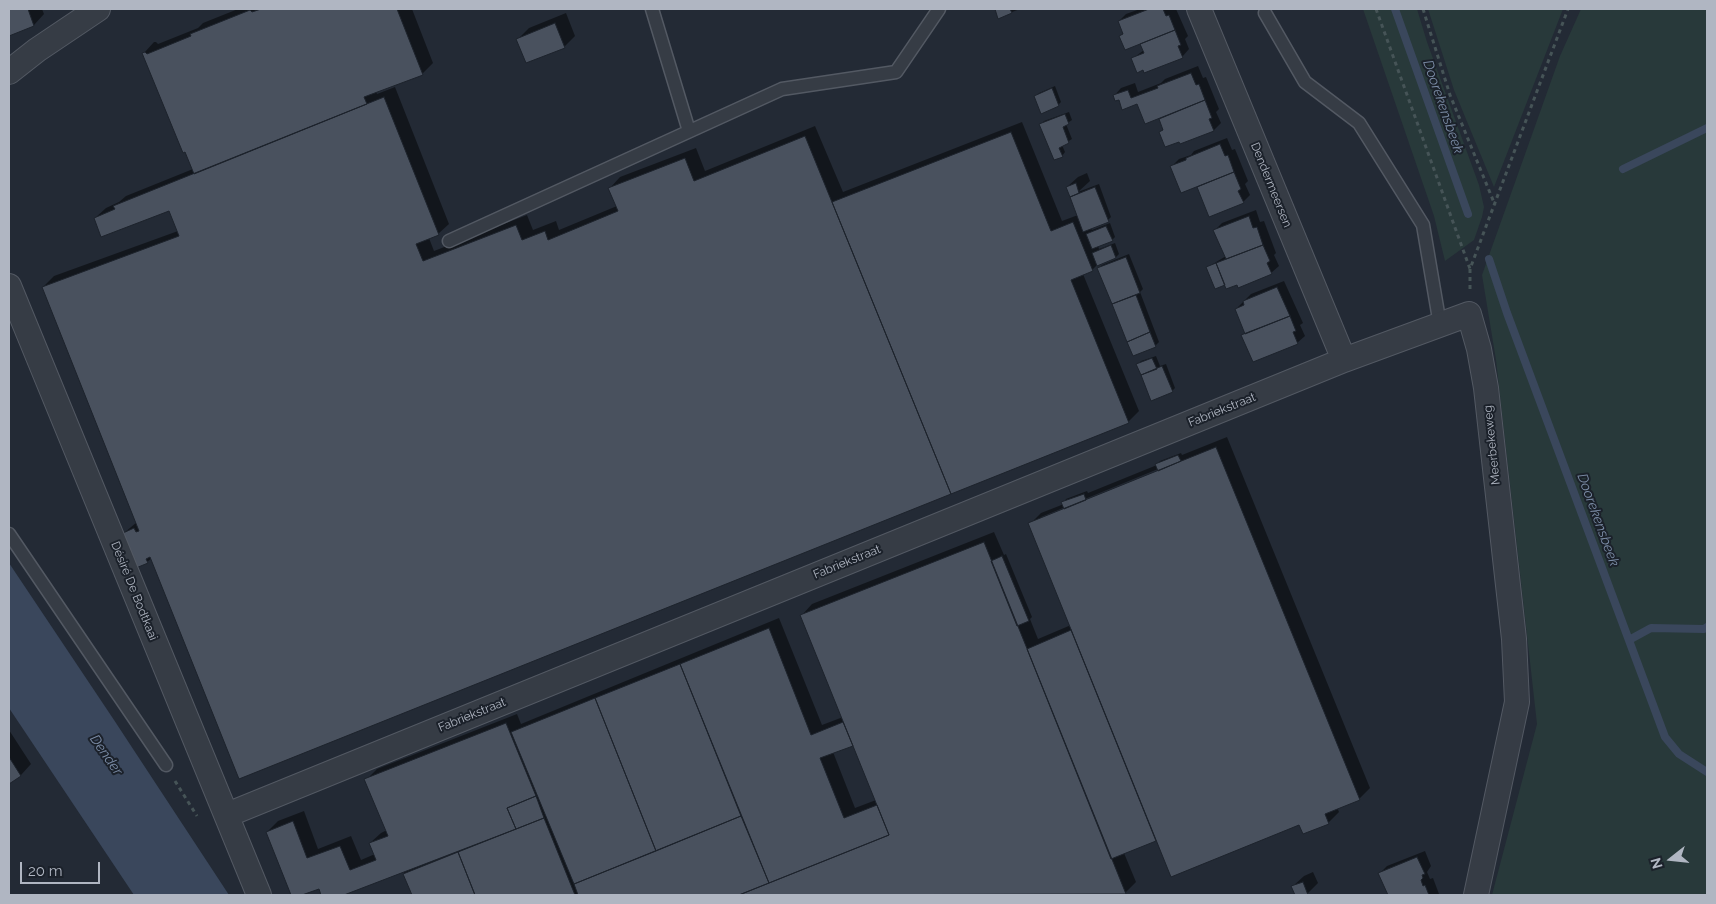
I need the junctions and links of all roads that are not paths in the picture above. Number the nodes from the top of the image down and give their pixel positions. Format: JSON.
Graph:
{"nodes":[{"id":1,"x":98,"y":9,"type":"edge"},
{"id":2,"x":652,"y":9,"type":"edge"},
{"id":3,"x":939,"y":9,"type":"edge"},
{"id":4,"x":1199,"y":9,"type":"edge"},
{"id":5,"x":1265,"y":13,"type":"dead end"},
{"id":6,"x":9,"y":72,"type":"edge"},
{"id":7,"x":689,"y":131,"type":"junction"},
{"id":8,"x":449,"y":241,"type":"dead end"},
{"id":9,"x":9,"y":286,"type":"edge"},
{"id":10,"x":1469,"y":314,"type":"joint"},
{"id":11,"x":1440,"y":325,"type":"junction"},
{"id":12,"x":1344,"y":360,"type":"junction"},
{"id":13,"x":9,"y":534,"type":"edge"},
{"id":14,"x":166,"y":765,"type":"dead end"},
{"id":15,"x":227,"y":815,"type":"junction"},
{"id":16,"x":259,"y":895,"type":"edge"},
{"id":17,"x":1476,"y":895,"type":"edge"}],
"edges":[{"from":1,"to":6,"type":"street"},
{"from":2,"to":7,"type":"lane"},
{"from":3,"to":7,"type":"lane"},
{"from":4,"to":12,"type":"street","name":"Dendermeersen"},
{"from":5,"to":11,"type":"lane"},
{"from":7,"to":8,"type":"lane"},
{"from":9,"to":15,"type":"street","name":"Désiré De Bodtkaai"},
{"from":10,"to":11,"type":"street","name":"Fabriekstraat"},
{"from":10,"to":17,"type":"street","name":"Meerbekeweg"},
{"from":11,"to":12,"type":"street","name":"Fabriekstraat"},
{"from":12,"to":15,"type":"street","name":"Fabriekstraat"},
{"from":13,"to":14,"type":"lane"},
{"from":15,"to":16,"type":"street","name":"Désiré De Bodtkaai"}]}
